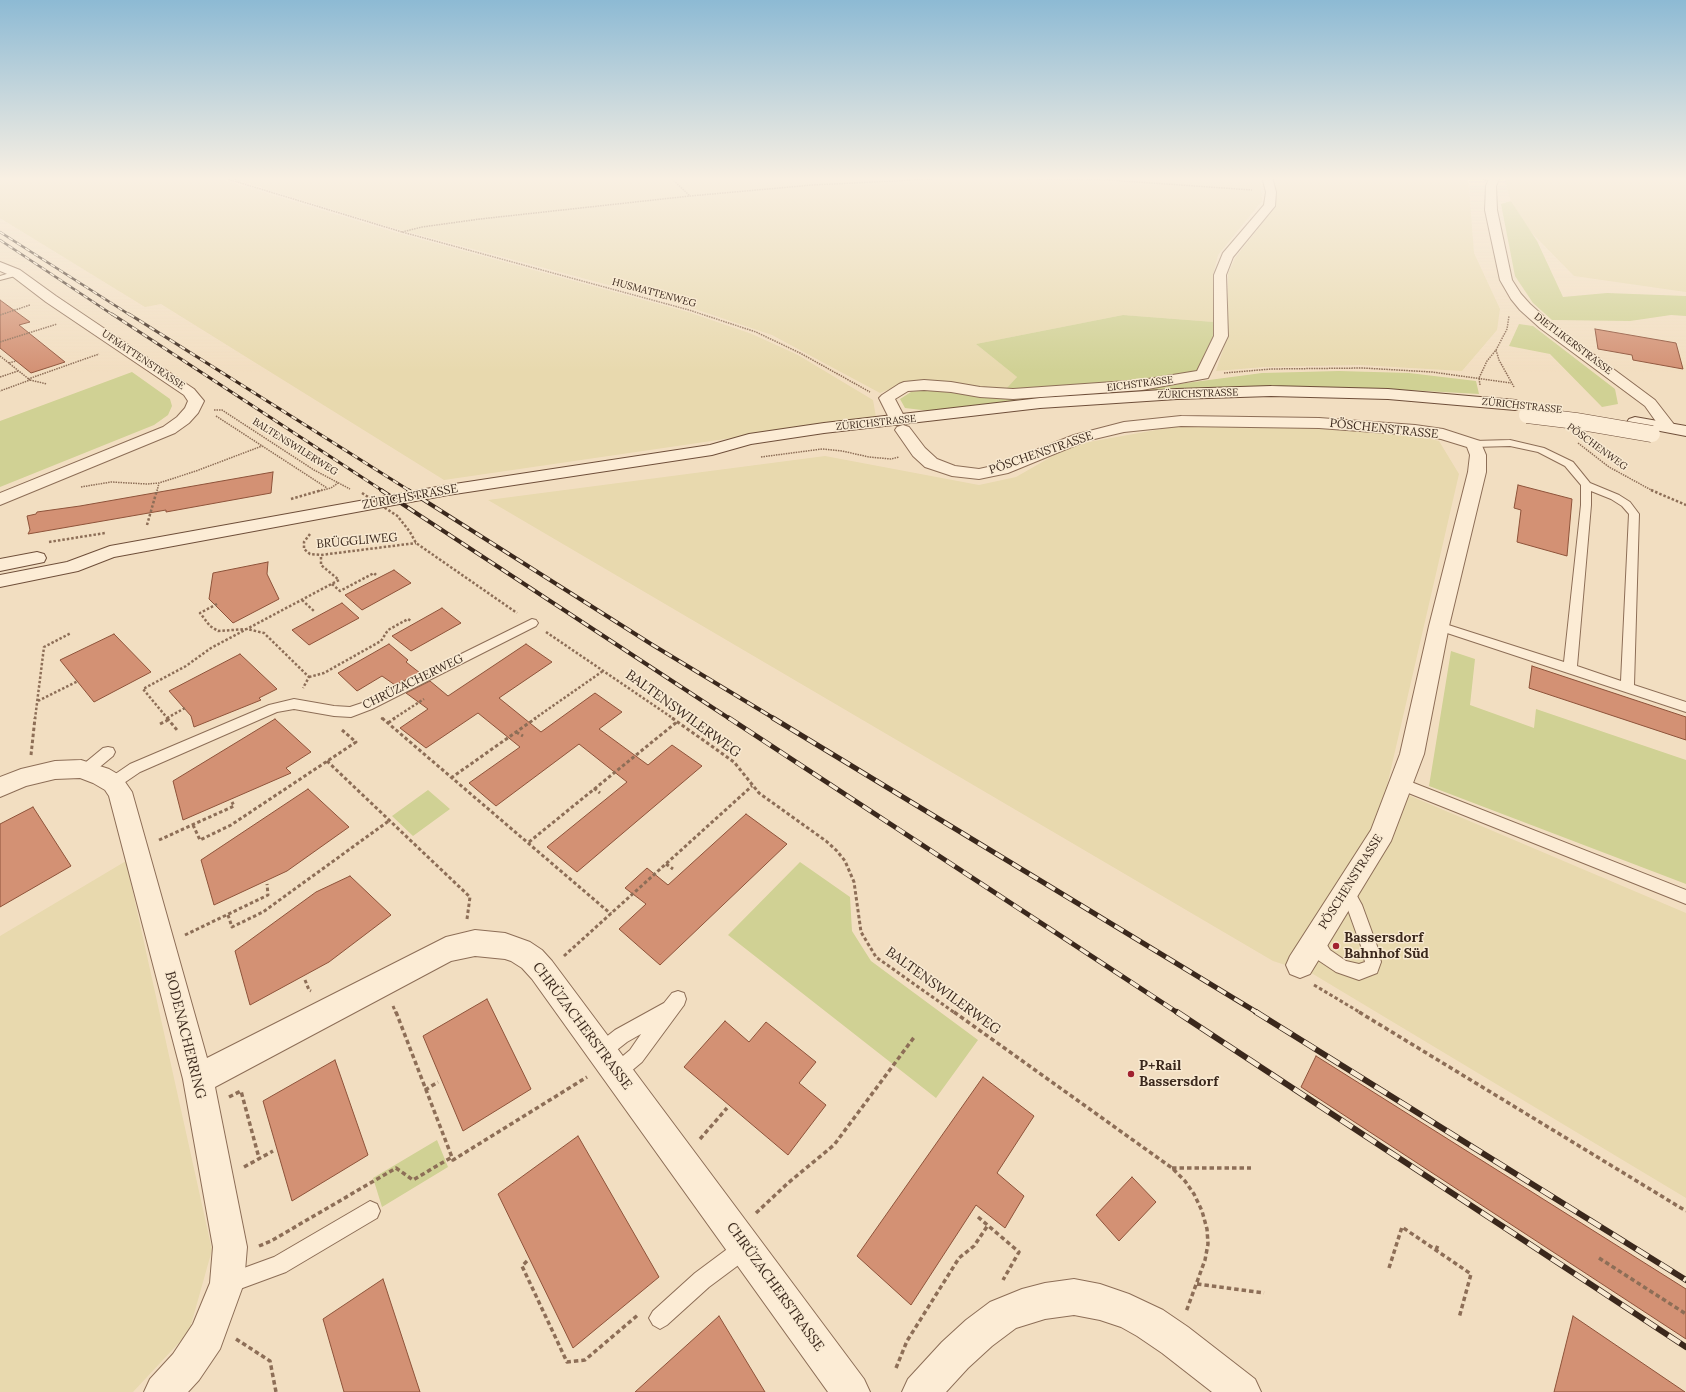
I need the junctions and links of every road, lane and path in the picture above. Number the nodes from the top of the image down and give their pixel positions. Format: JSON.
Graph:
{"nodes":[{"id":1,"x":439,"y":242,"type":"edge"},
{"id":2,"x":1239,"y":242,"type":"edge"},
{"id":3,"x":1498,"y":242,"type":"edge"},
{"id":4,"x":0,"y":266,"type":"edge"},
{"id":5,"x":16,"y":273,"type":"junction"},
{"id":6,"x":0,"y":278,"type":"edge"},
{"id":7,"x":32,"y":305,"type":"dead end"},
{"id":8,"x":0,"y":315,"type":"edge"},
{"id":9,"x":58,"y":324,"type":"dead end"},
{"id":10,"x":0,"y":342,"type":"edge"},
{"id":11,"x":100,"y":353,"type":"dead end"},
{"id":12,"x":0,"y":356,"type":"edge"},
{"id":13,"x":16,"y":361,"type":"dead end"},
{"id":14,"x":8,"y":363,"type":"junction"},
{"id":15,"x":18,"y":371,"type":"junction"},
{"id":16,"x":1203,"y":375,"type":"junction"},
{"id":17,"x":0,"y":377,"type":"edge"},
{"id":18,"x":1479,"y":378,"type":"junction"},
{"id":19,"x":29,"y":379,"type":"junction"},
{"id":20,"x":1511,"y":383,"type":"junction"},
{"id":21,"x":47,"y":384,"type":"dead end"},
{"id":22,"x":0,"y":391,"type":"edge"},
{"id":23,"x":887,"y":398,"type":"junction"},
{"id":24,"x":1520,"y":404,"type":"junction"},
{"id":25,"x":222,"y":410,"type":"dead end"},
{"id":26,"x":216,"y":416,"type":"dead end"},
{"id":27,"x":901,"y":425,"type":"junction"},
{"id":28,"x":1678,"y":434,"type":"edge"},
{"id":29,"x":1578,"y":443,"type":"dead end"},
{"id":30,"x":1474,"y":444,"type":"junction"},
{"id":31,"x":262,"y":446,"type":"junction"},
{"id":32,"x":41,"y":482,"type":"junction"},
{"id":33,"x":160,"y":483,"type":"junction"},
{"id":34,"x":1586,"y":485,"type":"junction"},
{"id":35,"x":327,"y":489,"type":"dead end"},
{"id":36,"x":0,"y":500,"type":"edge"},
{"id":37,"x":1686,"y":505,"type":"edge"},
{"id":38,"x":147,"y":525,"type":"dead end"},
{"id":39,"x":313,"y":532,"type":"dead end"},
{"id":40,"x":416,"y":543,"type":"junction"},
{"id":41,"x":110,"y":552,"type":"junction"},
{"id":42,"x":321,"y":555,"type":"junction"},
{"id":43,"x":0,"y":565,"type":"edge"},
{"id":44,"x":376,"y":575,"type":"dead end"},
{"id":45,"x":0,"y":581,"type":"edge"},
{"id":46,"x":332,"y":584,"type":"junction"},
{"id":47,"x":302,"y":600,"type":"junction"},
{"id":48,"x":217,"y":604,"type":"dead end"},
{"id":49,"x":315,"y":612,"type":"dead end"},
{"id":50,"x":411,"y":621,"type":"dead end"},
{"id":51,"x":532,"y":623,"type":"junction"},
{"id":52,"x":1439,"y":626,"type":"junction"},
{"id":53,"x":247,"y":629,"type":"junction"},
{"id":54,"x":71,"y":633,"type":"dead end"},
{"id":55,"x":1570,"y":669,"type":"junction"},
{"id":56,"x":603,"y":670,"type":"junction"},
{"id":57,"x":309,"y":677,"type":"junction"},
{"id":58,"x":78,"y":681,"type":"dead end"},
{"id":59,"x":1627,"y":688,"type":"junction"},
{"id":60,"x":37,"y":701,"type":"junction"},
{"id":61,"x":294,"y":704,"type":"junction"},
{"id":62,"x":367,"y":706,"type":"junction"},
{"id":63,"x":1686,"y":707,"type":"edge"},
{"id":64,"x":185,"y":708,"type":"dead end"},
{"id":65,"x":342,"y":711,"type":"junction"},
{"id":66,"x":167,"y":719,"type":"junction"},
{"id":67,"x":678,"y":721,"type":"junction"},
{"id":68,"x":160,"y":724,"type":"dead end"},
{"id":69,"x":516,"y":732,"type":"junction"},
{"id":70,"x":523,"y":736,"type":"dead end"},
{"id":71,"x":183,"y":747,"type":"junction"},
{"id":72,"x":108,"y":752,"type":"dead end"},
{"id":73,"x":31,"y":758,"type":"dead end"},
{"id":74,"x":327,"y":761,"type":"junction"},
{"id":75,"x":85,"y":771,"type":"junction"},
{"id":76,"x":451,"y":778,"type":"junction"},
{"id":77,"x":113,"y":783,"type":"junction"},
{"id":78,"x":1401,"y":784,"type":"junction"},
{"id":79,"x":752,"y":786,"type":"junction"},
{"id":80,"x":0,"y":787,"type":"edge"},
{"id":81,"x":594,"y":788,"type":"junction"},
{"id":82,"x":600,"y":793,"type":"dead end"},
{"id":83,"x":232,"y":802,"type":"dead end"},
{"id":84,"x":390,"y":820,"type":"junction"},
{"id":85,"x":193,"y":825,"type":"junction"},
{"id":86,"x":529,"y":842,"type":"junction"},
{"id":87,"x":153,"y":843,"type":"dead end"},
{"id":88,"x":666,"y":864,"type":"junction"},
{"id":89,"x":673,"y":869,"type":"dead end"},
{"id":90,"x":267,"y":884,"type":"dead end"},
{"id":91,"x":1346,"y":890,"type":"junction"},
{"id":92,"x":1686,"y":897,"type":"edge"},
{"id":93,"x":610,"y":914,"type":"junction"},
{"id":94,"x":228,"y":915,"type":"junction"},
{"id":95,"x":466,"y":924,"type":"dead end"},
{"id":96,"x":181,"y":937,"type":"dead end"},
{"id":97,"x":1315,"y":940,"type":"junction"},
{"id":98,"x":559,"y":960,"type":"dead end"},
{"id":99,"x":1300,"y":965,"type":"joint"},
{"id":100,"x":383,"y":982,"type":"junction"},
{"id":101,"x":915,"y":1036,"type":"dead end"},
{"id":102,"x":609,"y":1061,"type":"junction"},
{"id":103,"x":438,"y":1082,"type":"dead end"},
{"id":104,"x":210,"y":1090,"type":"junction"},
{"id":105,"x":425,"y":1090,"type":"junction"},
{"id":106,"x":727,"y":1108,"type":"dead end"},
{"id":107,"x":699,"y":1139,"type":"dead end"},
{"id":108,"x":273,"y":1151,"type":"dead end"},
{"id":109,"x":259,"y":1158,"type":"junction"},
{"id":110,"x":1172,"y":1168,"type":"junction"},
{"id":111,"x":1251,"y":1168,"type":"dead end"},
{"id":112,"x":238,"y":1171,"type":"dead end"},
{"id":113,"x":370,"y":1211,"type":"dead end"},
{"id":114,"x":1686,"y":1211,"type":"edge"},
{"id":115,"x":978,"y":1217,"type":"dead end"},
{"id":116,"x":988,"y":1225,"type":"junction"},
{"id":117,"x":740,"y":1240,"type":"junction"},
{"id":118,"x":1438,"y":1245,"type":"dead end"},
{"id":119,"x":1436,"y":1250,"type":"junction"},
{"id":120,"x":1599,"y":1258,"type":"dead end"},
{"id":121,"x":527,"y":1261,"type":"dead end"},
{"id":122,"x":1389,"y":1268,"type":"dead end"},
{"id":123,"x":1003,"y":1280,"type":"dead end"},
{"id":124,"x":227,"y":1283,"type":"junction"},
{"id":125,"x":1197,"y":1284,"type":"junction"},
{"id":126,"x":1264,"y":1293,"type":"dead end"},
{"id":127,"x":1185,"y":1313,"type":"dead end"},
{"id":128,"x":652,"y":1314,"type":"joint"},
{"id":129,"x":1686,"y":1314,"type":"edge"},
{"id":130,"x":1459,"y":1318,"type":"dead end"},
{"id":131,"x":208,"y":1336,"type":"junction"},
{"id":132,"x":896,"y":1368,"type":"dead end"},
{"id":133,"x":163,"y":1392,"type":"edge"},
{"id":134,"x":276,"y":1392,"type":"edge"},
{"id":135,"x":851,"y":1392,"type":"edge"},
{"id":136,"x":921,"y":1392,"type":"edge"},
{"id":137,"x":1242,"y":1392,"type":"edge"}],
"edges":[{"from":1,"to":23,"type":"path","name":"HUSMATTENWEG"},
{"from":2,"to":16,"type":"street"},
{"from":3,"to":28,"type":"street","name":"DIETLIKERSTRASSE"},
{"from":4,"to":5,"type":"street","name":"UFMATTENSTRASSE"},
{"from":5,"to":6,"type":"lane"},
{"from":5,"to":32,"type":"street","name":"UFMATTENSTRASSE"},
{"from":7,"to":8,"type":"path"},
{"from":9,"to":10,"type":"path"},
{"from":11,"to":19,"type":"path"},
{"from":12,"to":14,"type":"path"},
{"from":13,"to":14,"type":"path"},
{"from":14,"to":15,"type":"path"},
{"from":15,"to":17,"type":"path"},
{"from":15,"to":19,"type":"path"},
{"from":16,"to":18,"type":"path"},
{"from":16,"to":23,"type":"street","name":"EICHSTRASSE"},
{"from":18,"to":20,"type":"path"},
{"from":18,"to":20,"type":"path"},
{"from":19,"to":21,"type":"path"},
{"from":19,"to":22,"type":"path"},
{"from":20,"to":24,"type":"path"},
{"from":23,"to":27,"type":"street"},
{"from":24,"to":27,"type":"street","name":"ZÜRICHSTRASSE"},
{"from":24,"to":28,"type":"street","name":"ZÜRICHSTRASSE"},
{"from":24,"to":28,"type":"street","name":"ZÜRICHSTRASSE","bridge":true},
{"from":25,"to":40,"type":"path","name":"BALTENSWILERWEG","bridge":true},
{"from":26,"to":31,"type":"path"},
{"from":27,"to":30,"type":"street","name":"PÖSCHENSTRASSE"},
{"from":27,"to":41,"type":"street","name":"ZÜRICHSTRASSE"},
{"from":29,"to":37,"type":"path","name":"PÖSCHENWEG"},
{"from":30,"to":34,"type":"lane"},
{"from":30,"to":52,"type":"street","name":"PÖSCHENSTRASSE"},
{"from":31,"to":33,"type":"path"},
{"from":31,"to":35,"type":"path"},
{"from":32,"to":33,"type":"path"},
{"from":32,"to":36,"type":"street","name":"UFMATTENSTRASSE"},
{"from":33,"to":38,"type":"path"},
{"from":34,"to":55,"type":"lane"},
{"from":34,"to":59,"type":"lane"},
{"from":39,"to":42,"type":"path","name":"BRÜGGLIWEG"},
{"from":40,"to":42,"type":"path","name":"BRÜGGLIWEG"},
{"from":40,"to":51,"type":"path","name":"BALTENSWILERWEG"},
{"from":41,"to":43,"type":"street","name":"ZÜRICHSTRASSE"},
{"from":41,"to":45,"type":"street","name":"ZÜRICHSTRASSE"},
{"from":42,"to":46,"type":"path"},
{"from":44,"to":46,"type":"path"},
{"from":46,"to":47,"type":"path"},
{"from":47,"to":49,"type":"path"},
{"from":47,"to":53,"type":"path"},
{"from":48,"to":53,"type":"path"},
{"from":50,"to":57,"type":"path"},
{"from":51,"to":56,"type":"path","name":"BALTENSWILERWEG"},
{"from":51,"to":62,"type":"lane","name":"CHRÜZACHERWEG"},
{"from":52,"to":55,"type":"lane"},
{"from":52,"to":78,"type":"street","name":"PÖSCHENSTRASSE"},
{"from":53,"to":57,"type":"path"},
{"from":53,"to":66,"type":"path"},
{"from":54,"to":60,"type":"path"},
{"from":55,"to":59,"type":"lane"},
{"from":56,"to":67,"type":"path","name":"BALTENSWILERWEG"},
{"from":56,"to":69,"type":"path"},
{"from":57,"to":61,"type":"path"},
{"from":58,"to":60,"type":"path"},
{"from":59,"to":63,"type":"lane"},
{"from":60,"to":73,"type":"path"},
{"from":61,"to":65,"type":"lane","name":"CHRÜZACHERWEG"},
{"from":61,"to":71,"type":"lane","name":"CHRÜZACHERWEG"},
{"from":62,"to":65,"type":"lane","name":"CHRÜZACHERWEG"},
{"from":62,"to":76,"type":"path"},
{"from":64,"to":66,"type":"path"},
{"from":65,"to":74,"type":"path"},
{"from":66,"to":68,"type":"path"},
{"from":66,"to":71,"type":"path"},
{"from":67,"to":79,"type":"path","name":"BALTENSWILERWEG"},
{"from":67,"to":81,"type":"path"},
{"from":69,"to":70,"type":"path"},
{"from":69,"to":76,"type":"path"},
{"from":71,"to":77,"type":"lane","name":"CHRÜZACHERWEG"},
{"from":72,"to":75,"type":"lane"},
{"from":74,"to":84,"type":"path"},
{"from":74,"to":85,"type":"path"},
{"from":75,"to":77,"type":"street"},
{"from":75,"to":80,"type":"street"},
{"from":76,"to":86,"type":"path"},
{"from":77,"to":104,"type":"street","name":"BODENACHERRING"},
{"from":78,"to":91,"type":"street","name":"PÖSCHENSTRASSE"},
{"from":78,"to":92,"type":"lane"},
{"from":79,"to":88,"type":"path"},
{"from":79,"to":110,"type":"path","name":"BALTENSWILERWEG"},
{"from":81,"to":82,"type":"path"},
{"from":81,"to":86,"type":"path"},
{"from":83,"to":85,"type":"path"},
{"from":84,"to":94,"type":"path"},
{"from":84,"to":95,"type":"path"},
{"from":85,"to":87,"type":"path"},
{"from":86,"to":93,"type":"path"},
{"from":88,"to":89,"type":"path"},
{"from":88,"to":93,"type":"path"},
{"from":90,"to":94,"type":"path"},
{"from":91,"to":97,"type":"street","name":"PÖSCHENSTRASSE"},
{"from":91,"to":97,"type":"lane"},
{"from":93,"to":98,"type":"path"},
{"from":94,"to":96,"type":"path"},
{"from":97,"to":99,"type":"street","name":"PÖSCHENSTRASSE"},
{"from":99,"to":114,"type":"path"},
{"from":100,"to":102,"type":"street","name":"CHRÜZACHERSTRASSE"},
{"from":100,"to":104,"type":"street","name":"CHRÜZACHERSTRASSE"},
{"from":100,"to":105,"type":"path"},
{"from":101,"to":117,"type":"path"},
{"from":102,"to":102,"type":"lane"},
{"from":102,"to":105,"type":"path"},
{"from":102,"to":117,"type":"street","name":"CHRÜZACHERSTRASSE"},
{"from":103,"to":105,"type":"path"},
{"from":104,"to":109,"type":"path"},
{"from":104,"to":124,"type":"street","name":"BODENACHERRING"},
{"from":106,"to":107,"type":"path"},
{"from":108,"to":109,"type":"path"},
{"from":109,"to":112,"type":"path"},
{"from":110,"to":111,"type":"path"},
{"from":110,"to":125,"type":"path","name":"BALTENSWILERWEG"},
{"from":113,"to":124,"type":"lane"},
{"from":115,"to":116,"type":"path"},
{"from":116,"to":123,"type":"path"},
{"from":116,"to":132,"type":"path"},
{"from":117,"to":128,"type":"lane"},
{"from":117,"to":135,"type":"street","name":"CHRÜZACHERSTRASSE"},
{"from":118,"to":119,"type":"path"},
{"from":119,"to":122,"type":"path"},
{"from":119,"to":130,"type":"path"},
{"from":120,"to":129,"type":"path"},
{"from":121,"to":128,"type":"path"},
{"from":124,"to":131,"type":"street","name":"BODENACHERRING"},
{"from":125,"to":126,"type":"path"},
{"from":125,"to":127,"type":"path","name":"BALTENSWILERWEG"},
{"from":131,"to":133,"type":"street","name":"BODENACHERRING"},
{"from":131,"to":134,"type":"path"},
{"from":136,"to":137,"type":"street"}]}
